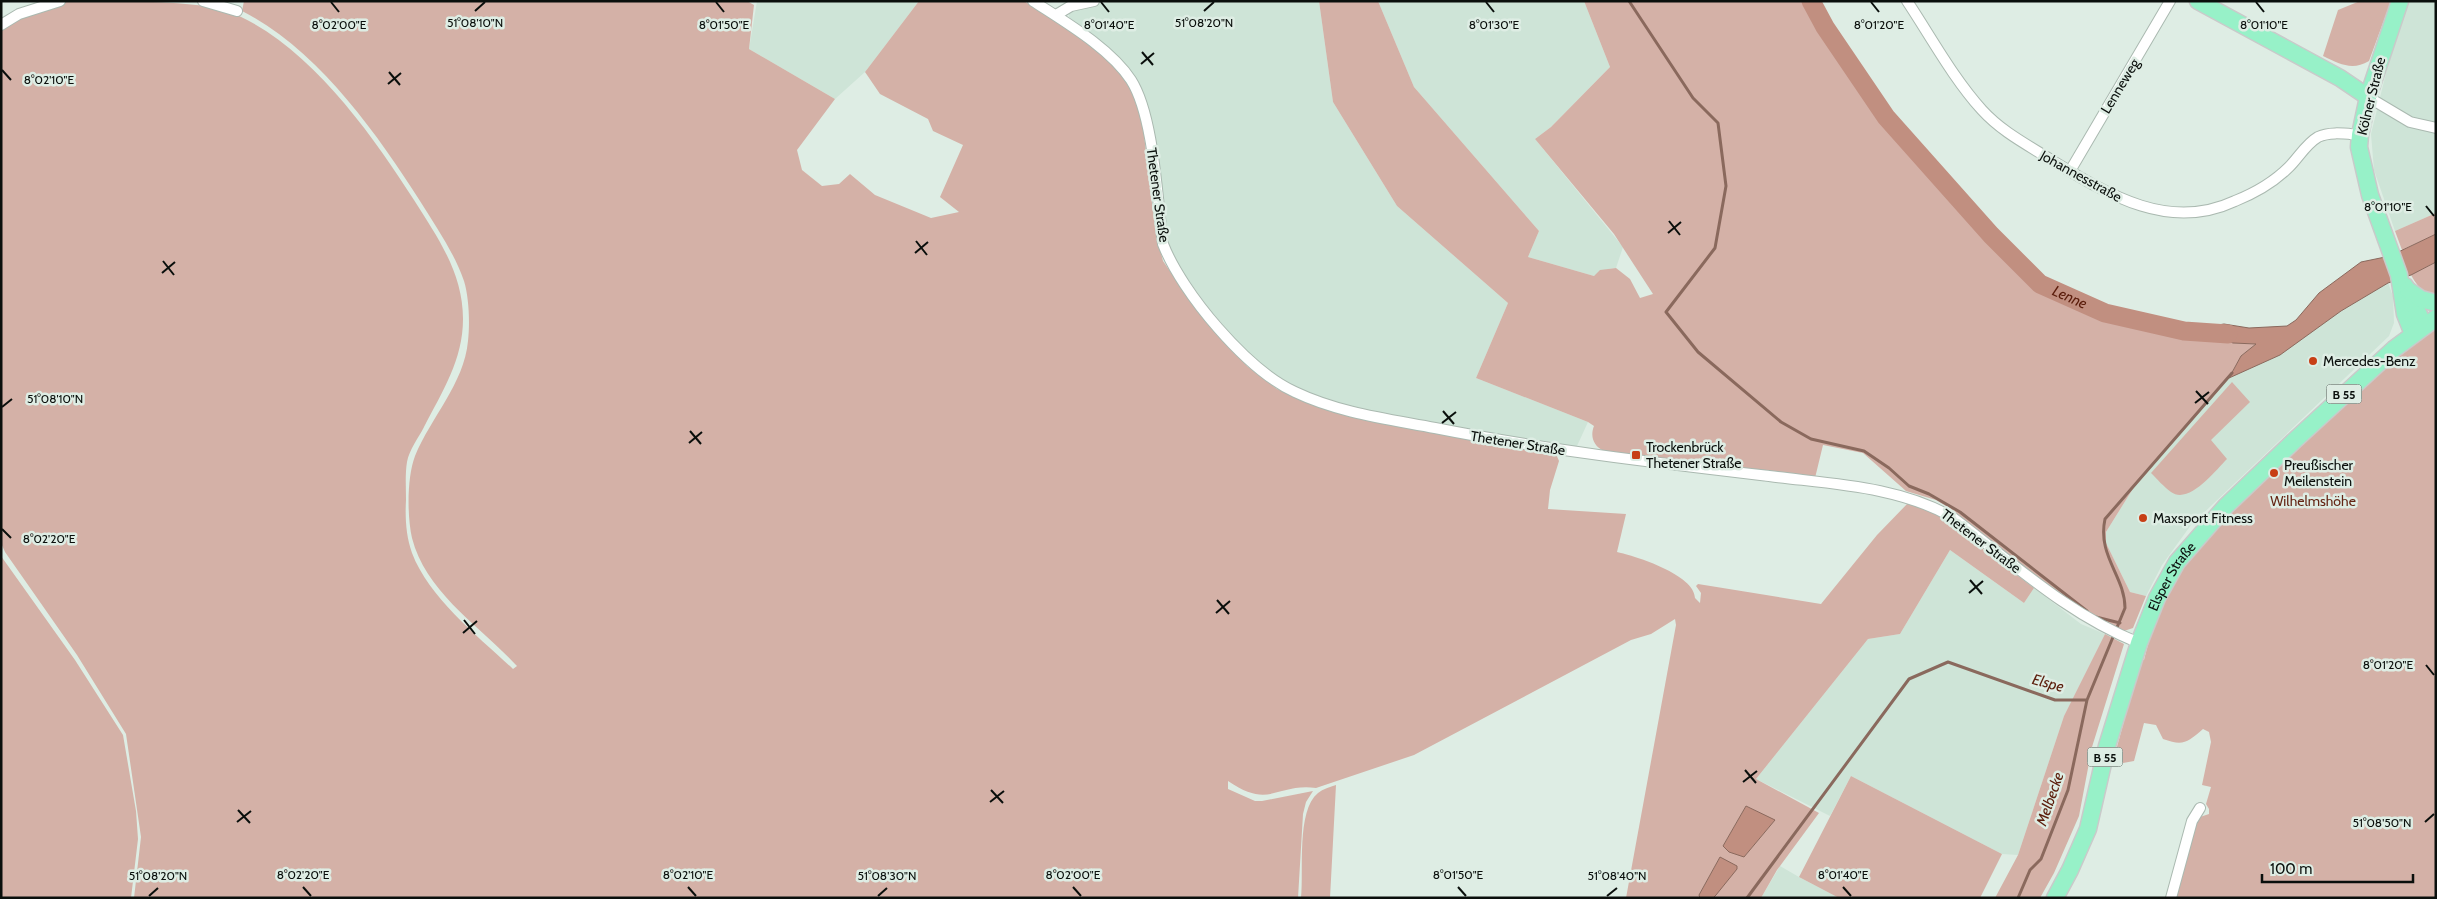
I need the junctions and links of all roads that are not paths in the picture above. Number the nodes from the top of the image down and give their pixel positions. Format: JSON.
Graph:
{"nodes":[{"id":1,"x":60,"y":1,"type":"edge"},
{"id":2,"x":203,"y":1,"type":"edge"},
{"id":3,"x":1033,"y":1,"type":"edge"},
{"id":4,"x":1094,"y":1,"type":"edge"},
{"id":5,"x":1907,"y":1,"type":"edge"},
{"id":6,"x":2170,"y":1,"type":"edge"},
{"id":7,"x":2198,"y":1,"type":"edge"},
{"id":8,"x":2400,"y":1,"type":"edge"},
{"id":9,"x":238,"y":11,"type":"dead end"},
{"id":10,"x":1056,"y":15,"type":"junction"},
{"id":11,"x":1,"y":25,"type":"edge"},
{"id":12,"x":2368,"y":97,"type":"junction"},
{"id":13,"x":2436,"y":128,"type":"edge"},
{"id":14,"x":2360,"y":135,"type":"junction"},
{"id":15,"x":2070,"y":171,"type":"junction"},
{"id":16,"x":2399,"y":275,"type":"junction"},
{"id":17,"x":2422,"y":306,"type":"edge"},
{"id":18,"x":2436,"y":318,"type":"edge"},
{"id":19,"x":2413,"y":334,"type":"junction"},
{"id":20,"x":2132,"y":640,"type":"junction"},
{"id":21,"x":2200,"y":808,"type":"dead end"},
{"id":22,"x":2055,"y":898,"type":"edge"},
{"id":23,"x":2171,"y":898,"type":"edge"}],
"edges":[{"from":1,"to":11,"type":"street"},
{"from":2,"to":9,"type":"street"},
{"from":3,"to":10,"type":"street","name":"Thetener Straße"},
{"from":4,"to":10,"type":"street"},
{"from":5,"to":15,"type":"street","name":"Johannesstraße"},
{"from":6,"to":15,"type":"street","name":"Lenneweg"},
{"from":7,"to":12,"type":"main road"},
{"from":8,"to":12,"type":"main road","name":"Kölner Straße"},
{"from":10,"to":20,"type":"street","name":"Thetener Straße"},
{"from":12,"to":13,"type":"street"},
{"from":12,"to":14,"type":"main road","name":"Kölner Straße"},
{"from":14,"to":15,"type":"street","name":"Johannesstraße"},
{"from":14,"to":16,"type":"main road","name":"Kölner Straße"},
{"from":16,"to":17,"type":"main road","name":"Kölner Straße"},
{"from":16,"to":17,"type":"main road"},
{"from":17,"to":19,"type":"main road","name":"Kölner Straße"},
{"from":18,"to":19,"type":"main road","name":"Elsper Straße"},
{"from":19,"to":20,"type":"main road","name":"Elsper Straße","number":"B 55"},
{"from":20,"to":22,"type":"main road","name":"Elsper Straße","number":"B 55"},
{"from":21,"to":23,"type":"street"}]}
